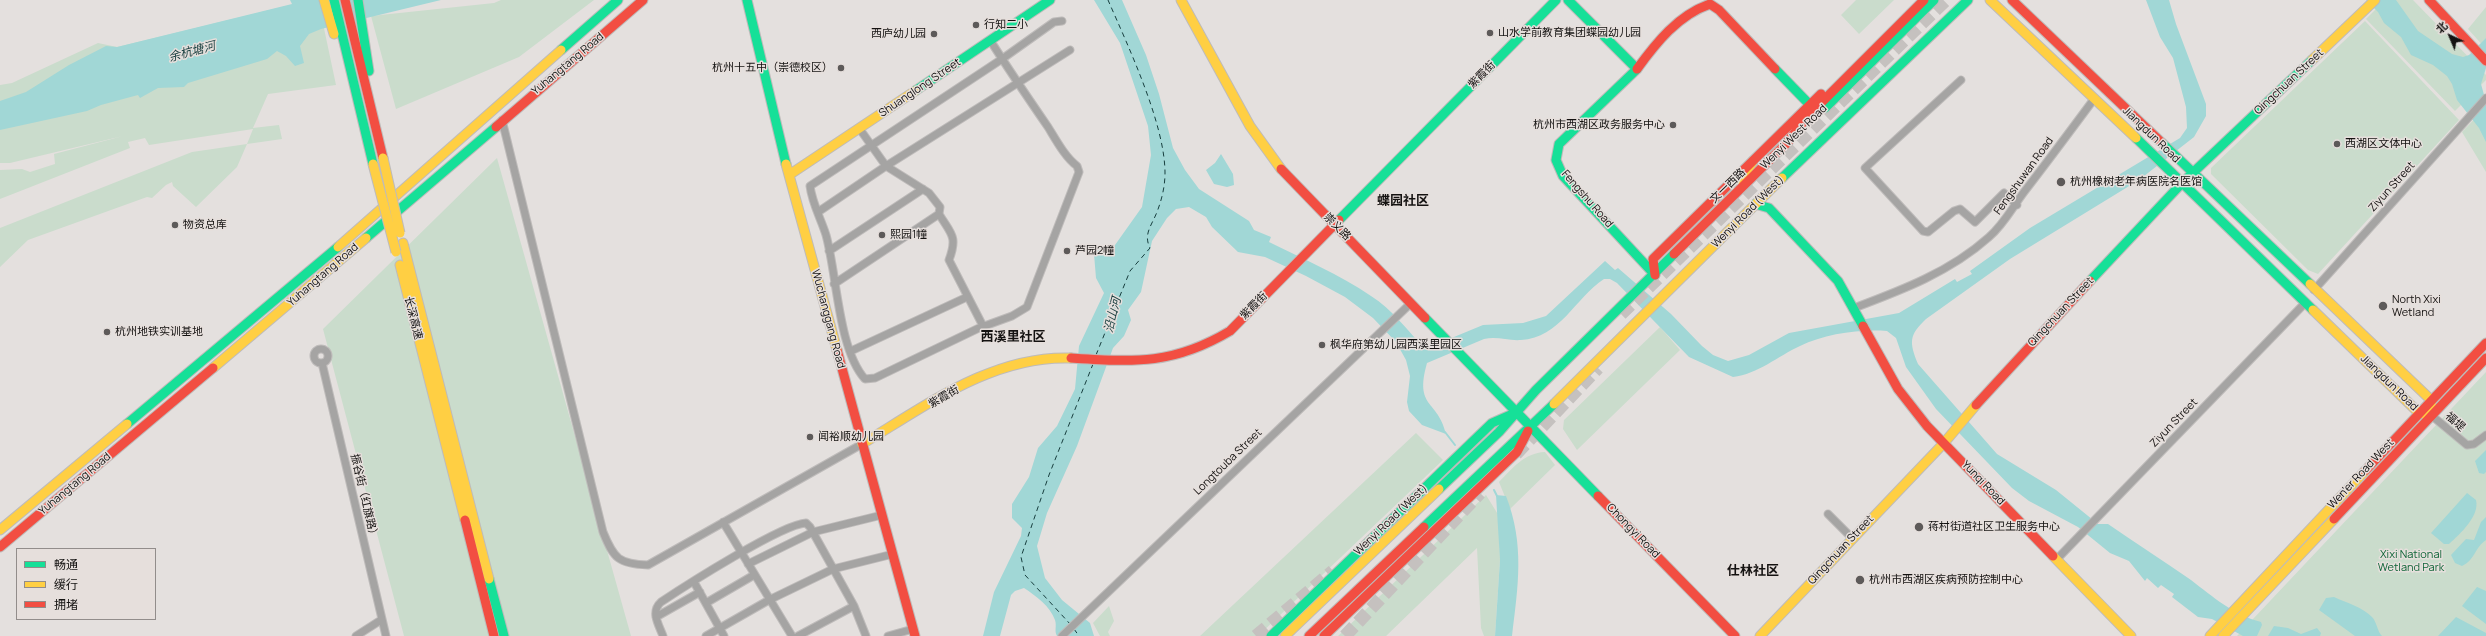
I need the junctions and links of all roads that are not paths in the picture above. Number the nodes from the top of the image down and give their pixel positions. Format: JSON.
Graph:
{"nodes":[{"id":1,"x":324,"y":0,"type":"edge"},
{"id":2,"x":334,"y":0,"type":"edge"},
{"id":3,"x":345,"y":0,"type":"edge"},
{"id":4,"x":358,"y":0,"type":"edge"},
{"id":5,"x":618,"y":0,"type":"edge"},
{"id":6,"x":643,"y":0,"type":"edge"},
{"id":7,"x":747,"y":0,"type":"edge"},
{"id":8,"x":1050,"y":0,"type":"edge"},
{"id":9,"x":1181,"y":0,"type":"edge"},
{"id":10,"x":1556,"y":0,"type":"edge"},
{"id":11,"x":1568,"y":0,"type":"edge"},
{"id":12,"x":1917,"y":0,"type":"edge"},
{"id":13,"x":1924,"y":0,"type":"edge"},
{"id":14,"x":1934,"y":0,"type":"edge"},
{"id":15,"x":1968,"y":0,"type":"edge"},
{"id":16,"x":1990,"y":0,"type":"edge"},
{"id":17,"x":2012,"y":0,"type":"edge"},
{"id":18,"x":2375,"y":0,"type":"edge"},
{"id":19,"x":2429,"y":0,"type":"edge"},
{"id":20,"x":1062,"y":21,"type":"dead end"},
{"id":21,"x":990,"y":40,"type":"junction"},
{"id":22,"x":1070,"y":50,"type":"dead end"},
{"id":23,"x":1002,"y":59,"type":"junction"},
{"id":24,"x":2486,"y":61,"type":"edge"},
{"id":25,"x":1637,"y":69,"type":"junction"},
{"id":26,"x":1961,"y":80,"type":"dead end"},
{"id":27,"x":1019,"y":83,"type":"junction"},
{"id":28,"x":2486,"y":98,"type":"edge"},
{"id":29,"x":2094,"y":99,"type":"junction"},
{"id":30,"x":1810,"y":105,"type":"junction"},
{"id":31,"x":502,"y":120,"type":"junction"},
{"id":32,"x":859,"y":128,"type":"junction"},
{"id":33,"x":369,"y":144,"type":"junction"},
{"id":34,"x":379,"y":144,"type":"junction"},
{"id":35,"x":870,"y":144,"type":"junction"},
{"id":36,"x":1782,"y":148,"type":"junction"},
{"id":37,"x":1753,"y":161,"type":"junction"},
{"id":38,"x":886,"y":166,"type":"junction"},
{"id":39,"x":2192,"y":174,"type":"junction"},
{"id":40,"x":789,"y":175,"type":"junction"},
{"id":41,"x":2182,"y":183,"type":"junction"},
{"id":42,"x":923,"y":188,"type":"junction"},
{"id":43,"x":1767,"y":193,"type":"junction"},
{"id":44,"x":1755,"y":204,"type":"junction"},
{"id":45,"x":2017,"y":205,"type":"junction"},
{"id":46,"x":1724,"y":206,"type":"junction"},
{"id":47,"x":1769,"y":208,"type":"junction"},
{"id":48,"x":818,"y":212,"type":"junction"},
{"id":49,"x":939,"y":214,"type":"junction"},
{"id":50,"x":1335,"y":224,"type":"junction"},
{"id":51,"x":828,"y":251,"type":"junction"},
{"id":52,"x":1655,"y":275,"type":"junction"},
{"id":53,"x":834,"y":284,"type":"junction"},
{"id":54,"x":2314,"y":290,"type":"junction"},
{"id":55,"x":836,"y":297,"type":"junction"},
{"id":56,"x":967,"y":297,"type":"junction"},
{"id":57,"x":823,"y":302,"type":"junction"},
{"id":58,"x":2306,"y":302,"type":"junction"},
{"id":59,"x":1410,"y":304,"type":"junction"},
{"id":60,"x":1854,"y":308,"type":"junction"},
{"id":61,"x":983,"y":326,"type":"junction"},
{"id":62,"x":2486,"y":343,"type":"edge"},
{"id":63,"x":851,"y":351,"type":"junction"},
{"id":64,"x":2486,"y":358,"type":"edge"},
{"id":65,"x":322,"y":363,"type":"dead end"},
{"id":66,"x":2431,"y":400,"type":"junction"},
{"id":67,"x":1516,"y":412,"type":"junction"},
{"id":68,"x":2418,"y":413,"type":"junction"},
{"id":69,"x":2432,"y":415,"type":"junction"},
{"id":70,"x":1530,"y":426,"type":"junction"},
{"id":71,"x":2486,"y":436,"type":"edge"},
{"id":72,"x":1944,"y":443,"type":"junction"},
{"id":73,"x":862,"y":444,"type":"junction"},
{"id":74,"x":1828,"y":514,"type":"dead end"},
{"id":75,"x":882,"y":515,"type":"junction"},
{"id":76,"x":723,"y":522,"type":"junction"},
{"id":77,"x":0,"y":530,"type":"edge"},
{"id":78,"x":813,"y":532,"type":"junction"},
{"id":79,"x":1852,"y":538,"type":"junction"},
{"id":80,"x":0,"y":547,"type":"edge"},
{"id":81,"x":741,"y":553,"type":"junction"},
{"id":82,"x":893,"y":554,"type":"junction"},
{"id":83,"x":2057,"y":559,"type":"junction"},
{"id":84,"x":748,"y":564,"type":"junction"},
{"id":85,"x":833,"y":569,"type":"junction"},
{"id":86,"x":754,"y":575,"type":"junction"},
{"id":87,"x":694,"y":582,"type":"junction"},
{"id":88,"x":700,"y":592,"type":"junction"},
{"id":89,"x":769,"y":600,"type":"junction"},
{"id":90,"x":706,"y":603,"type":"junction"},
{"id":91,"x":854,"y":606,"type":"junction"},
{"id":92,"x":656,"y":617,"type":"junction"},
{"id":93,"x":381,"y":620,"type":"junction"},
{"id":94,"x":720,"y":628,"type":"junction"},
{"id":95,"x":914,"y":633,"type":"edge"},
{"id":96,"x":2224,"y":635,"type":"edge"},
{"id":97,"x":356,"y":636,"type":"edge"},
{"id":98,"x":386,"y":636,"type":"edge"},
{"id":99,"x":494,"y":636,"type":"edge"},
{"id":100,"x":504,"y":636,"type":"edge"},
{"id":101,"x":663,"y":636,"type":"edge"},
{"id":102,"x":706,"y":636,"type":"edge"},
{"id":103,"x":724,"y":636,"type":"edge"},
{"id":104,"x":792,"y":636,"type":"edge"},
{"id":105,"x":798,"y":636,"type":"edge"},
{"id":106,"x":866,"y":636,"type":"edge"},
{"id":107,"x":888,"y":636,"type":"edge"},
{"id":108,"x":1062,"y":636,"type":"edge"},
{"id":109,"x":1271,"y":636,"type":"edge"},
{"id":110,"x":1285,"y":636,"type":"edge"},
{"id":111,"x":1309,"y":636,"type":"edge"},
{"id":112,"x":1324,"y":636,"type":"edge"},
{"id":113,"x":1735,"y":636,"type":"edge"},
{"id":114,"x":1760,"y":636,"type":"edge"},
{"id":115,"x":2131,"y":636,"type":"edge"},
{"id":116,"x":2210,"y":636,"type":"edge"}],
"edges":[{"from":1,"to":33,"type":"main road"},
{"from":2,"to":33,"type":"main road","name":"长深高速"},
{"from":3,"to":34,"type":"main road","name":"长深高速"},
{"from":4,"to":34,"type":"main road"},
{"from":5,"to":77,"type":"main road","name":"Yuhangtang Road"},
{"from":6,"to":31,"type":"main road","name":"Yuhangtang Road"},
{"from":7,"to":40,"type":"main road","name":"Wuchanggang Road"},
{"from":8,"to":21,"type":"main road","name":"Shuanglong Street"},
{"from":9,"to":50,"type":"main road","name":"崇义路"},
{"from":10,"to":50,"type":"main road","name":"紫霞街"},
{"from":11,"to":25,"type":"main road"},
{"from":12,"to":30,"type":"main road","name":"文一西路"},
{"from":13,"to":36,"type":"main road"},
{"from":14,"to":36,"type":"main road","name":"Wenyi West Road"},
{"from":15,"to":43,"type":"main road","name":"Wenyi Road (West)"},
{"from":16,"to":29,"type":"main road","name":"Jiangdun Road"},
{"from":17,"to":39,"type":"main road","name":"Jiangdun Road"},
{"from":18,"to":39,"type":"main road","name":"Qingchuan Street"},
{"from":19,"to":24,"type":"main road"},
{"from":20,"to":23,"type":"street"},
{"from":21,"to":23,"type":"street"},
{"from":21,"to":32,"type":"main road","name":"Shuanglong Street"},
{"from":22,"to":27,"type":"street"},
{"from":23,"to":27,"type":"street"},
{"from":23,"to":35,"type":"street"},
{"from":25,"to":30,"type":"main road","name":"Fengshu Road"},
{"from":25,"to":52,"type":"main road","name":"Fengshu Road"},
{"from":26,"to":45,"type":"street"},
{"from":27,"to":38,"type":"street"},
{"from":27,"to":61,"type":"street"},
{"from":28,"to":54,"type":"street","name":"Ziyun Street"},
{"from":29,"to":41,"type":"main road","name":"Jiangdun Road"},
{"from":29,"to":45,"type":"street","name":"Fengshuwan Road"},
{"from":30,"to":37,"type":"main road","name":"文一西路"},
{"from":31,"to":76,"type":"street"},
{"from":31,"to":80,"type":"main road","name":"Yuhangtang Road"},
{"from":32,"to":35,"type":"street"},
{"from":32,"to":40,"type":"main road","name":"Shuanglong Street"},
{"from":33,"to":99,"type":"main road","name":"长深高速","bridge":true},
{"from":34,"to":100,"type":"main road","name":"长深高速","bridge":true},
{"from":35,"to":38,"type":"street"},
{"from":35,"to":48,"type":"street"},
{"from":36,"to":46,"type":"main road","name":"Wenyi West Road"},
{"from":37,"to":46,"type":"main road"},
{"from":37,"to":52,"type":"main road","name":"文一西路"},
{"from":38,"to":42,"type":"street"},
{"from":38,"to":48,"type":"street"},
{"from":39,"to":41,"type":"main road","name":"Qingchuan Street"},
{"from":39,"to":54,"type":"main road","name":"Jiangdun Road"},
{"from":40,"to":57,"type":"main road","name":"Wuchanggang Road"},
{"from":41,"to":58,"type":"main road","name":"Jiangdun Road"},
{"from":41,"to":72,"type":"main road","name":"Qingchuan Street"},
{"from":42,"to":49,"type":"street"},
{"from":42,"to":51,"type":"street"},
{"from":43,"to":44,"type":"main road","name":"Wenyi Road (West)"},
{"from":43,"to":47,"type":"main road"},
{"from":44,"to":47,"type":"main road"},
{"from":44,"to":70,"type":"main road","name":"Wenyi Road (West)"},
{"from":45,"to":60,"type":"street","name":"Fengshuwan Road"},
{"from":46,"to":52,"type":"main road","name":"Wenyi West Road"},
{"from":47,"to":60,"type":"main road"},
{"from":48,"to":51,"type":"street"},
{"from":49,"to":53,"type":"street"},
{"from":49,"to":56,"type":"street"},
{"from":50,"to":59,"type":"main road","name":"崇义路"},
{"from":50,"to":73,"type":"main road","name":"紫霞街"},
{"from":51,"to":53,"type":"street"},
{"from":52,"to":67,"type":"main road","name":"Wenyi Road (West)"},
{"from":53,"to":55,"type":"street"},
{"from":54,"to":66,"type":"main road","name":"Jiangdun Road"},
{"from":55,"to":57,"type":"street"},
{"from":55,"to":63,"type":"street"},
{"from":56,"to":61,"type":"street"},
{"from":56,"to":63,"type":"street"},
{"from":57,"to":73,"type":"main road","name":"Wuchanggang Road"},
{"from":58,"to":68,"type":"main road","name":"Jiangdun Road"},
{"from":58,"to":83,"type":"street","name":"Ziyun Street"},
{"from":59,"to":67,"type":"main road","name":"崇义路"},
{"from":59,"to":108,"type":"street","name":"Longtouba Street"},
{"from":60,"to":72,"type":"main road","name":"Yunqi Road"},
{"from":61,"to":63,"type":"street"},
{"from":62,"to":66,"type":"main road","name":"Wen'er Road West"},
{"from":64,"to":69,"type":"main road","name":"Wen'er Road West"},
{"from":65,"to":93,"type":"street","name":"振谷街（红旗路）"},
{"from":66,"to":68,"type":"main road","name":"Wen'er Road West"},
{"from":66,"to":69,"type":"main road","name":"Jiangdun Road"},
{"from":67,"to":70,"type":"main road","name":"崇义路"},
{"from":67,"to":109,"type":"main road","name":"Wenyi Road (West)"},
{"from":67,"to":110,"type":"main road","name":"Wenyi Road (West)"},
{"from":68,"to":69,"type":"main road","name":"Jiangdun Road"},
{"from":68,"to":116,"type":"main road","name":"Wen'er Road West"},
{"from":69,"to":71,"type":"street","name":"福堤"},
{"from":69,"to":96,"type":"main road","name":"Wen'er Road West"},
{"from":70,"to":111,"type":"main road","name":"Wenyi Road (West)"},
{"from":70,"to":112,"type":"main road","name":"Wenyi Road (West)"},
{"from":70,"to":113,"type":"main road","name":"Chongyi Road"},
{"from":72,"to":79,"type":"main road","name":"Qingchuan Street"},
{"from":72,"to":83,"type":"main road","name":"Yunqi Road"},
{"from":73,"to":75,"type":"main road","name":"Wuchanggang Road"},
{"from":73,"to":76,"type":"street"},
{"from":74,"to":79,"type":"street"},
{"from":75,"to":78,"type":"street"},
{"from":75,"to":82,"type":"main road","name":"Wuchanggang Road"},
{"from":76,"to":81,"type":"street"},
{"from":78,"to":81,"type":"street"},
{"from":78,"to":84,"type":"street"},
{"from":78,"to":85,"type":"street"},
{"from":79,"to":114,"type":"main road","name":"Qingchuan Street"},
{"from":81,"to":84,"type":"street"},
{"from":81,"to":87,"type":"street"},
{"from":82,"to":85,"type":"street"},
{"from":82,"to":95,"type":"main road","name":"Wuchanggang Road"},
{"from":83,"to":115,"type":"main road","name":"Yunqi Road"},
{"from":84,"to":86,"type":"street"},
{"from":85,"to":89,"type":"street"},
{"from":85,"to":91,"type":"street"},
{"from":86,"to":89,"type":"street"},
{"from":86,"to":90,"type":"street"},
{"from":87,"to":88,"type":"street"},
{"from":87,"to":92,"type":"street"},
{"from":88,"to":90,"type":"street"},
{"from":88,"to":92,"type":"street"},
{"from":89,"to":94,"type":"street"},
{"from":89,"to":104,"type":"street"},
{"from":90,"to":94,"type":"street"},
{"from":91,"to":105,"type":"street"},
{"from":91,"to":106,"type":"street"},
{"from":92,"to":101,"type":"street"},
{"from":93,"to":97,"type":"street"},
{"from":93,"to":98,"type":"street","name":"振谷街（红旗路）"},
{"from":94,"to":102,"type":"street"},
{"from":94,"to":103,"type":"street"},
{"from":95,"to":107,"type":"street"}]}
